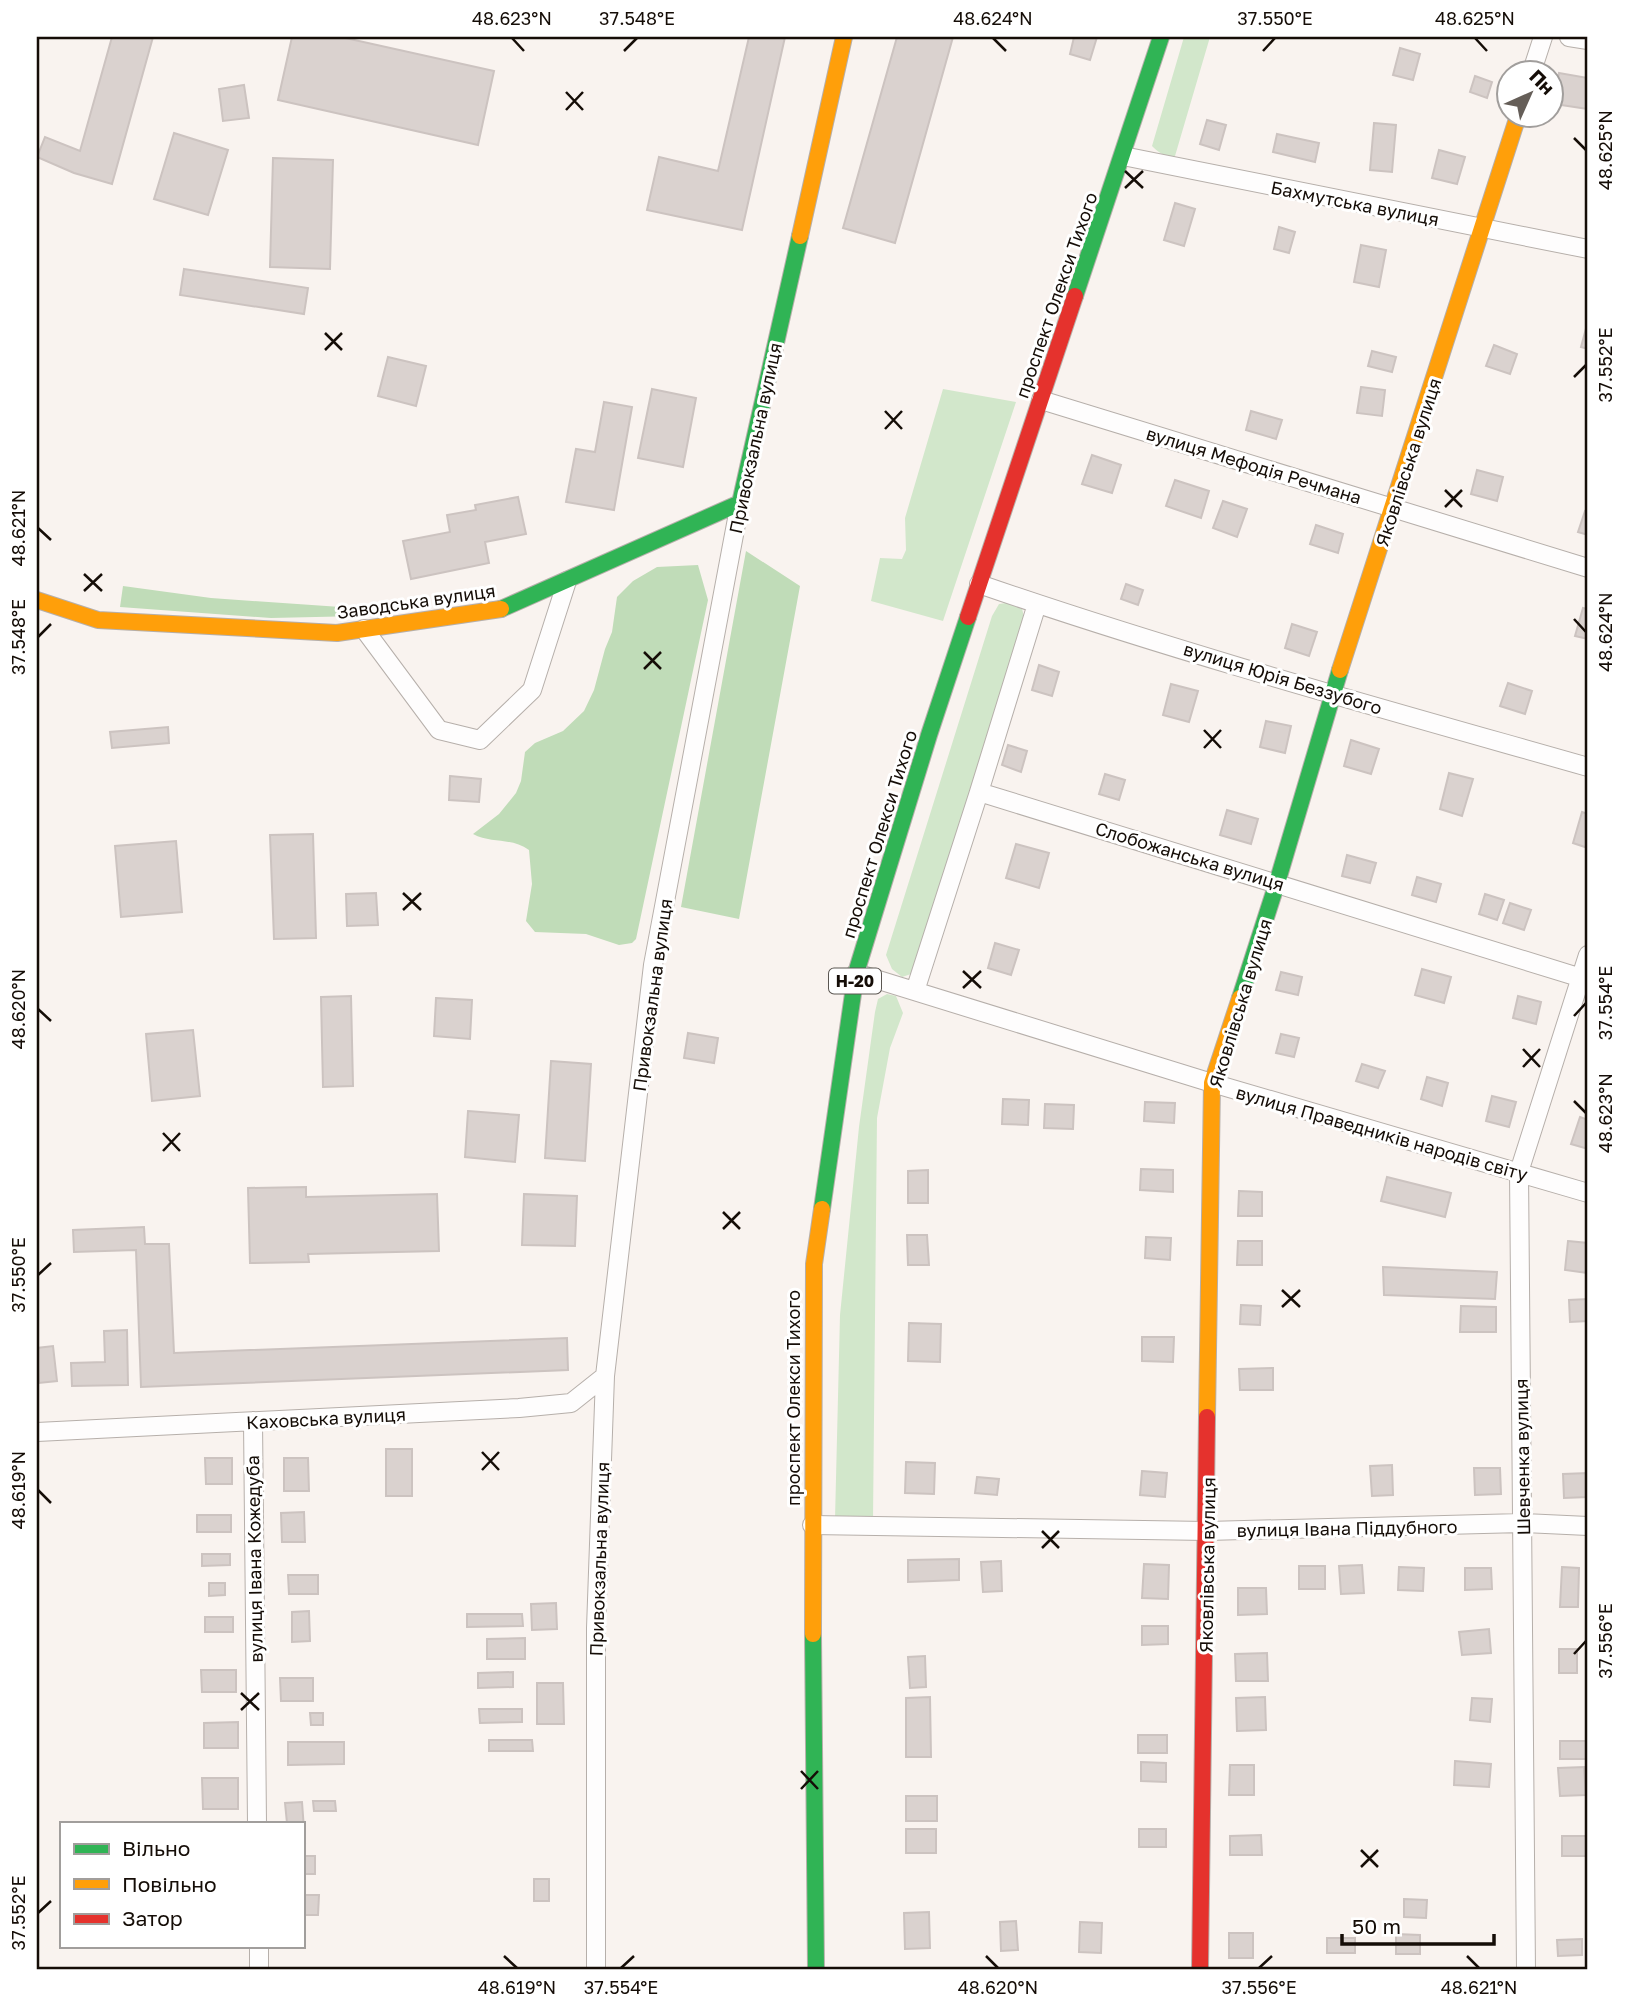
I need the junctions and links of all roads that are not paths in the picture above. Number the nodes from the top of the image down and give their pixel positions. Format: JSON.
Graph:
{"nodes":[{"id":1,"x":844,"y":37,"type":"edge"},
{"id":2,"x":1161,"y":37,"type":"edge"},
{"id":3,"x":1542,"y":37,"type":"edge"},
{"id":4,"x":1569,"y":37,"type":"edge"},
{"id":5,"x":1588,"y":40,"type":"edge"},
{"id":6,"x":1535,"y":60,"type":"edge"},
{"id":7,"x":1514,"y":130,"type":"edge"},
{"id":8,"x":1123,"y":156,"type":"junction"},
{"id":9,"x":1483,"y":229,"type":"junction"},
{"id":10,"x":1588,"y":249,"type":"edge"},
{"id":11,"x":1041,"y":400,"type":"junction"},
{"id":12,"x":740,"y":503,"type":"junction"},
{"id":13,"x":1394,"y":507,"type":"junction"},
{"id":14,"x":1588,"y":568,"type":"edge"},
{"id":15,"x":567,"y":581,"type":"junction"},
{"id":16,"x":979,"y":584,"type":"junction"},
{"id":17,"x":37,"y":600,"type":"edge"},
{"id":18,"x":1037,"y":604,"type":"junction"},
{"id":19,"x":364,"y":629,"type":"junction"},
{"id":20,"x":1332,"y":694,"type":"junction"},
{"id":21,"x":1588,"y":767,"type":"edge"},
{"id":22,"x":979,"y":792,"type":"junction"},
{"id":23,"x":1277,"y":883,"type":"junction"},
{"id":24,"x":1588,"y":955,"type":"edge"},
{"id":25,"x":856,"y":972,"type":"junction"},
{"id":26,"x":1585,"y":979,"type":"edge"},
{"id":27,"x":915,"y":991,"type":"junction"},
{"id":28,"x":1212,"y":1083,"type":"junction"},
{"id":29,"x":1519,"y":1172,"type":"junction"},
{"id":30,"x":1588,"y":1194,"type":"edge"},
{"id":31,"x":605,"y":1376,"type":"junction"},
{"id":32,"x":253,"y":1421,"type":"junction"},
{"id":33,"x":37,"y":1432,"type":"edge"},
{"id":34,"x":1522,"y":1523,"type":"junction"},
{"id":35,"x":812,"y":1525,"type":"junction"},
{"id":36,"x":1588,"y":1526,"type":"edge"},
{"id":37,"x":1207,"y":1531,"type":"junction"},
{"id":38,"x":257,"y":1822,"type":"edge"},
{"id":39,"x":259,"y":1948,"type":"edge"},
{"id":40,"x":259,"y":1970,"type":"edge"},
{"id":41,"x":596,"y":1970,"type":"edge"},
{"id":42,"x":816,"y":1970,"type":"edge"},
{"id":43,"x":1200,"y":1970,"type":"edge"},
{"id":44,"x":1526,"y":1970,"type":"edge"}],
"edges":[{"from":1,"to":12,"type":"street","name":"Привокзальна вулиця"},
{"from":2,"to":8,"type":"street","name":"проспект Олекси Тихого","number":"Н-20"},
{"from":3,"to":6,"type":"street"},
{"from":4,"to":5,"type":"street"},
{"from":7,"to":9,"type":"street","name":"Яковлівська вулиця"},
{"from":8,"to":9,"type":"street","name":"Бахмутська вулиця"},
{"from":8,"to":11,"type":"street","name":"проспект Олекси Тихого","number":"Н-20"},
{"from":9,"to":10,"type":"street","name":"Бахмутська вулиця"},
{"from":9,"to":13,"type":"street","name":"Яковлівська вулиця"},
{"from":11,"to":13,"type":"street","name":"вулиця Мефодія Речмана"},
{"from":11,"to":16,"type":"street","name":"проспект Олекси Тихого","number":"Н-20"},
{"from":12,"to":15,"type":"street","name":"Заводська вулиця"},
{"from":12,"to":31,"type":"street","name":"Привокзальна вулиця"},
{"from":13,"to":14,"type":"street","name":"вулиця Мефодія Речмана"},
{"from":13,"to":20,"type":"street","name":"Яковлівська вулиця"},
{"from":15,"to":19,"type":"street","name":"Заводська вулиця"},
{"from":15,"to":19,"type":"street"},
{"from":16,"to":18,"type":"street","name":"вулиця Юрія Беззубого"},
{"from":16,"to":25,"type":"street","name":"проспект Олекси Тихого","number":"Н-20"},
{"from":17,"to":19,"type":"street","name":"Заводська вулиця"},
{"from":18,"to":20,"type":"street","name":"вулиця Юрія Беззубого"},
{"from":18,"to":22,"type":"street"},
{"from":20,"to":21,"type":"street","name":"вулиця Юрія Беззубого"},
{"from":20,"to":23,"type":"street","name":"Яковлівська вулиця"},
{"from":22,"to":23,"type":"street","name":"Слобожанська вулиця"},
{"from":22,"to":27,"type":"street"},
{"from":23,"to":26,"type":"street","name":"Слобожанська вулиця"},
{"from":23,"to":28,"type":"street","name":"Яковлівська вулиця"},
{"from":24,"to":26,"type":"street","name":"Шевченка вулиця"},
{"from":25,"to":27,"type":"street","name":"вулиця Праведників народів світу"},
{"from":25,"to":35,"type":"street","name":"проспект Олекси Тихого","number":"Н-20"},
{"from":26,"to":29,"type":"street","name":"Шевченка вулиця"},
{"from":27,"to":28,"type":"street","name":"вулиця Праведників народів світу"},
{"from":28,"to":29,"type":"street","name":"вулиця Праведників народів світу"},
{"from":28,"to":37,"type":"street","name":"Яковлівська вулиця"},
{"from":29,"to":30,"type":"street","name":"вулиця Праведників народів світу"},
{"from":29,"to":34,"type":"street","name":"Шевченка вулиця"},
{"from":31,"to":32,"type":"street","name":"Каховська вулиця"},
{"from":31,"to":41,"type":"street","name":"Привокзальна вулиця"},
{"from":32,"to":33,"type":"street","name":"Каховська вулиця"},
{"from":32,"to":38,"type":"street","name":"вулиця Івана Кожедуба"},
{"from":34,"to":36,"type":"street","name":"вулиця Івана Піддубного"},
{"from":34,"to":37,"type":"street","name":"вулиця Івана Піддубного"},
{"from":34,"to":44,"type":"street","name":"Шевченка вулиця"},
{"from":35,"to":37,"type":"street","name":"вулиця Івана Піддубного"},
{"from":35,"to":42,"type":"street","name":"проспект Олекси Тихого","number":"Н-20"},
{"from":37,"to":43,"type":"street","name":"Яковлівська вулиця"},
{"from":39,"to":40,"type":"street"}]}
